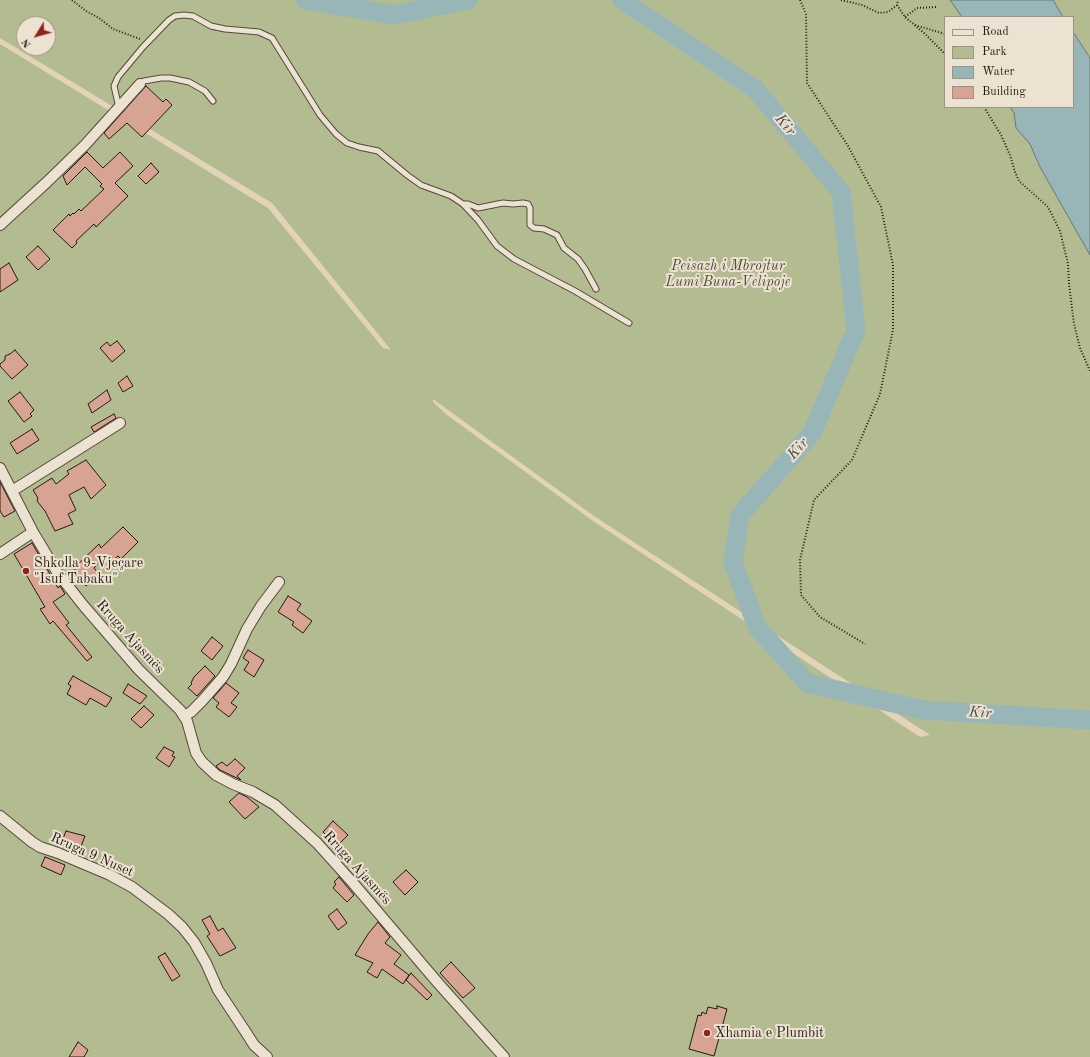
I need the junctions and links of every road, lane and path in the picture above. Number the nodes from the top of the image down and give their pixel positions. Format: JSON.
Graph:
{"nodes":[{"id":1,"x":72,"y":0,"type":"edge"},
{"id":2,"x":800,"y":0,"type":"edge"},
{"id":3,"x":841,"y":0,"type":"edge"},
{"id":4,"x":898,"y":0,"type":"edge"},
{"id":5,"x":897,"y":5,"type":"junction"},
{"id":6,"x":937,"y":7,"type":"dead end"},
{"id":7,"x":905,"y":17,"type":"junction"},
{"id":8,"x":914,"y":24,"type":"junction"},
{"id":9,"x":944,"y":34,"type":"edge"},
{"id":10,"x":144,"y":47,"type":"junction"},
{"id":11,"x":944,"y":53,"type":"edge"},
{"id":12,"x":140,"y":84,"type":"joint"},
{"id":13,"x":213,"y":101,"type":"dead end"},
{"id":14,"x":118,"y":108,"type":"junction"},
{"id":15,"x":985,"y":108,"type":"edge"},
{"id":16,"x":463,"y":204,"type":"junction"},
{"id":17,"x":0,"y":225,"type":"edge"},
{"id":18,"x":596,"y":289,"type":"dead end"},
{"id":19,"x":629,"y":323,"type":"dead end"},
{"id":20,"x":1090,"y":371,"type":"edge"},
{"id":21,"x":120,"y":423,"type":"dead end"},
{"id":22,"x":1,"y":471,"type":"edge"},
{"id":23,"x":12,"y":491,"type":"junction"},
{"id":24,"x":33,"y":532,"type":"junction"},
{"id":25,"x":0,"y":554,"type":"edge"},
{"id":26,"x":279,"y":582,"type":"dead end"},
{"id":27,"x":865,"y":644,"type":"dead end"},
{"id":28,"x":184,"y":716,"type":"junction"},
{"id":29,"x":0,"y":816,"type":"edge"},
{"id":30,"x":267,"y":1057,"type":"edge"},
{"id":31,"x":504,"y":1057,"type":"edge"}],
"edges":[{"from":1,"to":10,"type":"path"},
{"from":2,"to":27,"type":"path"},
{"from":3,"to":5,"type":"path"},
{"from":4,"to":5,"type":"path"},
{"from":5,"to":7,"type":"path"},
{"from":6,"to":7,"type":"path"},
{"from":7,"to":8,"type":"path"},
{"from":8,"to":9,"type":"path"},
{"from":8,"to":11,"type":"path"},
{"from":10,"to":14,"type":"lane"},
{"from":10,"to":16,"type":"lane"},
{"from":12,"to":13,"type":"lane"},
{"from":12,"to":14,"type":"street"},
{"from":14,"to":17,"type":"street"},
{"from":15,"to":20,"type":"path"},
{"from":16,"to":18,"type":"lane"},
{"from":16,"to":19,"type":"lane"},
{"from":21,"to":23,"type":"street"},
{"from":22,"to":23,"type":"street","name":"Rruga Ajasmës"},
{"from":23,"to":24,"type":"street","name":"Rruga Ajasmës"},
{"from":24,"to":25,"type":"street"},
{"from":24,"to":28,"type":"street","name":"Rruga Ajasmës"},
{"from":26,"to":28,"type":"street"},
{"from":28,"to":31,"type":"street","name":"Rruga Ajasmës"},
{"from":29,"to":30,"type":"street","name":"Rruga 9 Nuset"}]}
